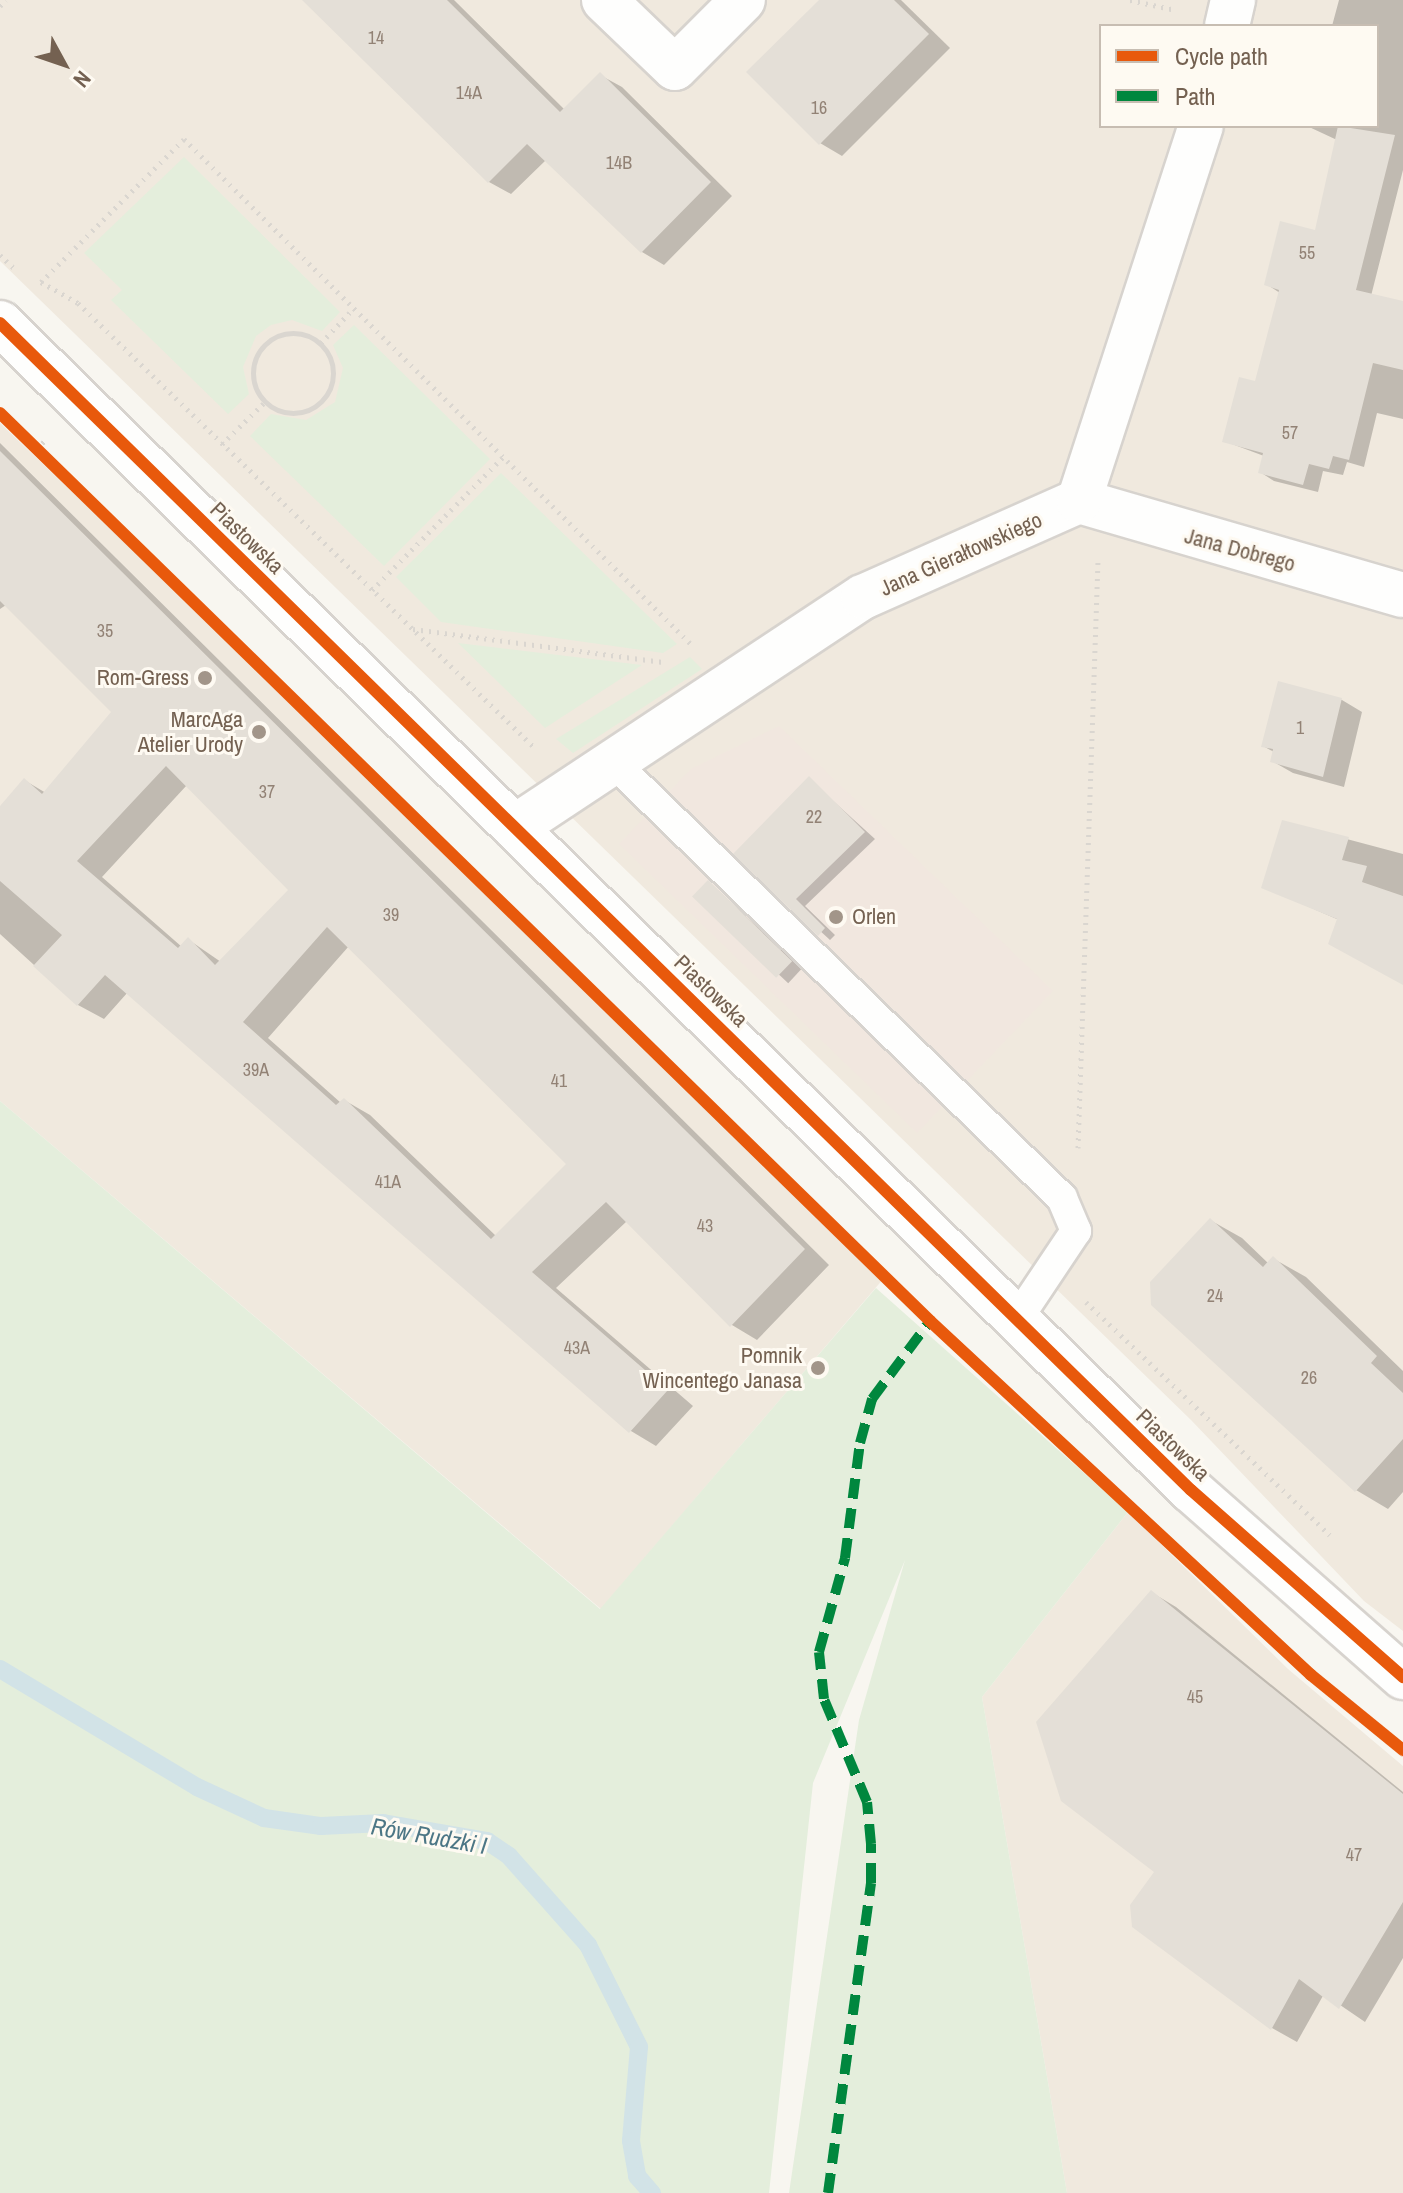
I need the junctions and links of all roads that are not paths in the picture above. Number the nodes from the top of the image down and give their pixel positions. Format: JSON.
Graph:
{"nodes":[{"id":1,"x":604,"y":0,"type":"edge"},
{"id":2,"x":743,"y":0,"type":"edge"},
{"id":3,"x":1233,"y":0,"type":"edge"},
{"id":4,"x":1227,"y":24,"type":"edge"},
{"id":5,"x":1200,"y":128,"type":"edge"},
{"id":6,"x":0,"y":323,"type":"edge"},
{"id":7,"x":1079,"y":501,"type":"junction"},
{"id":8,"x":1403,"y":595,"type":"edge"},
{"id":9,"x":613,"y":762,"type":"junction"},
{"id":10,"x":515,"y":827,"type":"junction"},
{"id":11,"x":1017,"y":1319,"type":"junction"},
{"id":12,"x":1403,"y":1677,"type":"edge"}],
"edges":[{"from":1,"to":2,"type":"street"},
{"from":3,"to":4,"type":"street"},
{"from":5,"to":7,"type":"street"},
{"from":6,"to":10,"type":"street","name":"Piastowska"},
{"from":7,"to":8,"type":"street","name":"Jana Dobrego"},
{"from":7,"to":9,"type":"street","name":"Jana Gierałtowskiego"},
{"from":9,"to":10,"type":"street","name":"Jana Gierałtowskiego"},
{"from":9,"to":11,"type":"lane"},
{"from":10,"to":11,"type":"street","name":"Piastowska"},
{"from":11,"to":12,"type":"street","name":"Piastowska"}]}
